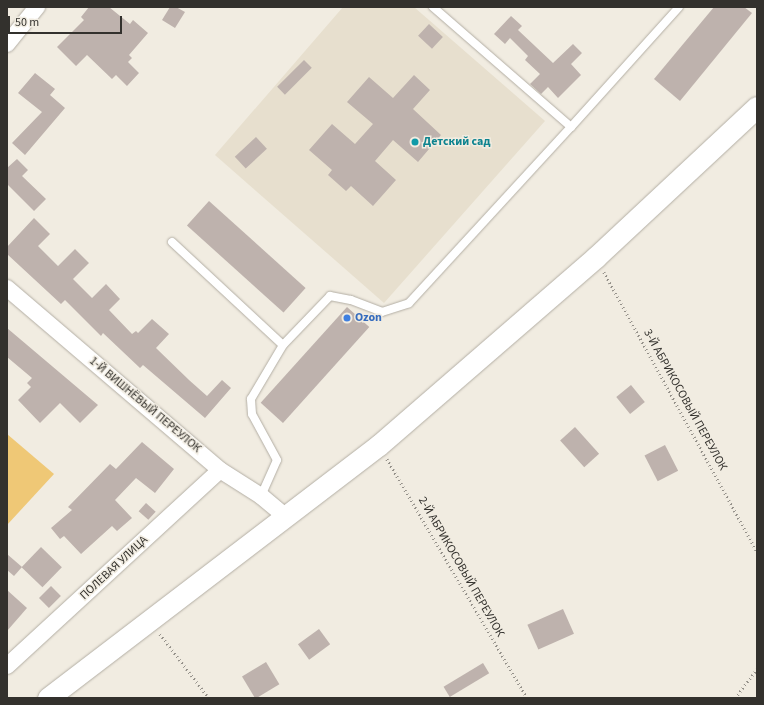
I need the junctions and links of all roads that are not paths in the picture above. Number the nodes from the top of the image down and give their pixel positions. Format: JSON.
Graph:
{"nodes":[{"id":1,"x":37,"y":7,"type":"edge"},
{"id":2,"x":434,"y":7,"type":"edge"},
{"id":3,"x":678,"y":7,"type":"edge"},
{"id":4,"x":7,"y":44,"type":"edge"},
{"id":5,"x":757,"y":107,"type":"edge"},
{"id":6,"x":571,"y":126,"type":"junction"},
{"id":7,"x":172,"y":242,"type":"dead end"},
{"id":8,"x":7,"y":288,"type":"edge"},
{"id":9,"x":283,"y":345,"type":"junction"},
{"id":10,"x":220,"y":470,"type":"junction"},
{"id":11,"x":261,"y":496,"type":"junction"},
{"id":12,"x":286,"y":518,"type":"junction"},
{"id":13,"x":7,"y":666,"type":"edge"},
{"id":14,"x":48,"y":698,"type":"edge"}],
"edges":[{"from":1,"to":4,"type":"street"},
{"from":2,"to":6,"type":"lane"},
{"from":3,"to":6,"type":"lane"},
{"from":5,"to":12,"type":"street"},
{"from":6,"to":9,"type":"lane"},
{"from":7,"to":9,"type":"lane"},
{"from":8,"to":10,"type":"street","name":"1-Й ВИШНЁВЫЙ ПЕРЕУЛОК"},
{"from":9,"to":11,"type":"lane"},
{"from":10,"to":11,"type":"street","name":"1-Й ВИШНЁВЫЙ ПЕРЕУЛОК"},
{"from":10,"to":13,"type":"street","name":"ПОЛЕВАЯ УЛИЦА"},
{"from":11,"to":12,"type":"street","name":"1-Й ВИШНЁВЫЙ ПЕРЕУЛОК"},
{"from":12,"to":14,"type":"street"}]}
